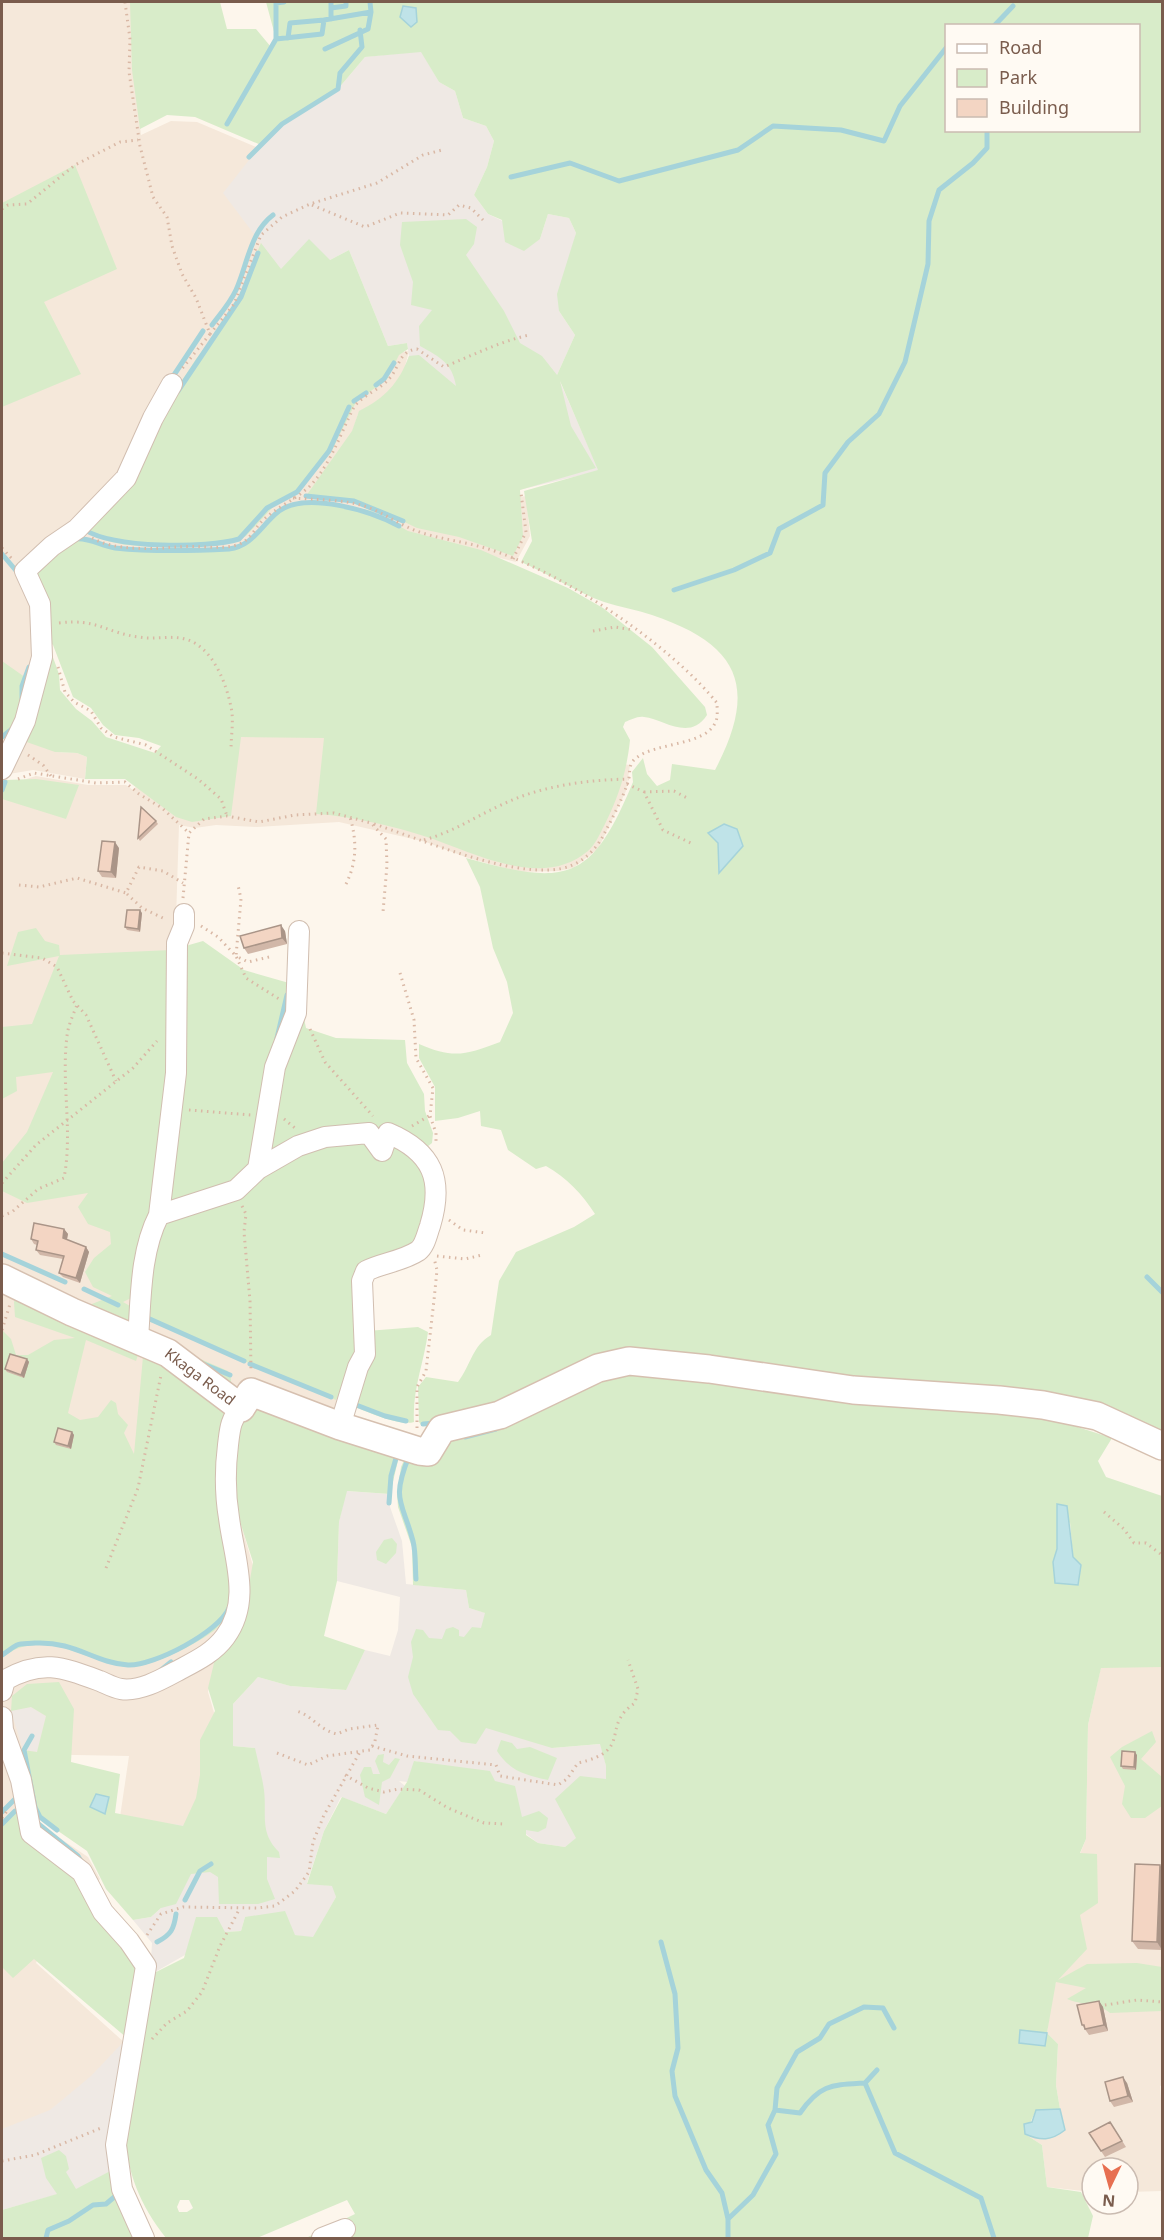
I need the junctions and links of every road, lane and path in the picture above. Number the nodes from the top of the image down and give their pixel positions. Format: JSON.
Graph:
{"nodes":[{"id":1,"x":125,"y":2,"type":"edge"},
{"id":2,"x":139,"y":140,"type":"junction"},
{"id":3,"x":442,"y":150,"type":"dead end"},
{"id":4,"x":310,"y":204,"type":"junction"},
{"id":5,"x":2,"y":209,"type":"edge"},
{"id":6,"x":483,"y":220,"type":"dead end"},
{"id":7,"x":210,"y":334,"type":"junction"},
{"id":8,"x":529,"y":335,"type":"dead end"},
{"id":9,"x":172,"y":384,"type":"joint"},
{"id":10,"x":522,"y":493,"type":"dead end"},
{"id":11,"x":293,"y":498,"type":"junction"},
{"id":12,"x":77,"y":530,"type":"junction"},
{"id":13,"x":513,"y":559,"type":"junction"},
{"id":14,"x":43,"y":627,"type":"junction"},
{"id":15,"x":593,"y":631,"type":"dead end"},
{"id":16,"x":636,"y":631,"type":"junction"},
{"id":17,"x":57,"y":665,"type":"dead end"},
{"id":18,"x":13,"y":743,"type":"edge"},
{"id":19,"x":231,"y":749,"type":"dead end"},
{"id":20,"x":5,"y":774,"type":"edge"},
{"id":21,"x":51,"y":776,"type":"junction"},
{"id":22,"x":629,"y":779,"type":"junction"},
{"id":23,"x":627,"y":784,"type":"junction"},
{"id":24,"x":644,"y":792,"type":"junction"},
{"id":25,"x":689,"y":799,"type":"dead end"},
{"id":26,"x":227,"y":816,"type":"junction"},
{"id":27,"x":350,"y":818,"type":"junction"},
{"id":28,"x":371,"y":823,"type":"junction"},
{"id":29,"x":189,"y":832,"type":"junction"},
{"id":30,"x":424,"y":840,"type":"junction"},
{"id":31,"x":693,"y":844,"type":"dead end"},
{"id":32,"x":183,"y":884,"type":"junction"},
{"id":33,"x":346,"y":884,"type":"dead end"},
{"id":34,"x":19,"y":885,"type":"dead end"},
{"id":35,"x":238,"y":885,"type":"dead end"},
{"id":36,"x":126,"y":893,"type":"junction"},
{"id":37,"x":383,"y":912,"type":"dead end"},
{"id":38,"x":184,"y":920,"type":"junction"},
{"id":39,"x":299,"y":931,"type":"dead end"},
{"id":40,"x":2,"y":953,"type":"edge"},
{"id":41,"x":236,"y":956,"type":"junction"},
{"id":42,"x":269,"y":957,"type":"dead end"},
{"id":43,"x":400,"y":973,"type":"dead end"},
{"id":44,"x":77,"y":1005,"type":"junction"},
{"id":45,"x":296,"y":1013,"type":"junction"},
{"id":46,"x":177,"y":1020,"type":"junction"},
{"id":47,"x":116,"y":1081,"type":"junction"},
{"id":48,"x":270,"y":1100,"type":"junction"},
{"id":49,"x":172,"y":1111,"type":"junction"},
{"id":50,"x":260,"y":1117,"type":"dead end"},
{"id":51,"x":66,"y":1121,"type":"junction"},
{"id":52,"x":314,"y":1141,"type":"junction"},
{"id":53,"x":382,"y":1151,"type":"junction"},
{"id":54,"x":424,"y":1155,"type":"junction"},
{"id":55,"x":258,"y":1169,"type":"junction"},
{"id":56,"x":2,"y":1183,"type":"edge"},
{"id":57,"x":236,"y":1190,"type":"junction"},
{"id":58,"x":436,"y":1199,"type":"junction"},
{"id":59,"x":159,"y":1215,"type":"junction"},
{"id":60,"x":2,"y":1216,"type":"edge"},
{"id":61,"x":486,"y":1233,"type":"dead end"},
{"id":62,"x":482,"y":1255,"type":"dead end"},
{"id":63,"x":2,"y":1278,"type":"edge"},
{"id":64,"x":138,"y":1339,"type":"junction"},
{"id":65,"x":168,"y":1353,"type":"junction"},
{"id":66,"x":246,"y":1400,"type":"junction"},
{"id":67,"x":340,"y":1426,"type":"junction"},
{"id":68,"x":1162,"y":1446,"type":"edge"},
{"id":69,"x":423,"y":1451,"type":"junction"},
{"id":70,"x":1104,"y":1512,"type":"dead end"},
{"id":71,"x":1162,"y":1555,"type":"edge"},
{"id":72,"x":106,"y":1568,"type":"dead end"},
{"id":73,"x":628,"y":1660,"type":"dead end"},
{"id":74,"x":2,"y":1691,"type":"edge"},
{"id":75,"x":296,"y":1711,"type":"dead end"},
{"id":76,"x":2,"y":1717,"type":"edge"},
{"id":77,"x":372,"y":1746,"type":"junction"},
{"id":78,"x":360,"y":1752,"type":"junction"},
{"id":79,"x":277,"y":1753,"type":"dead end"},
{"id":80,"x":345,"y":1775,"type":"junction"},
{"id":81,"x":504,"y":1824,"type":"dead end"},
{"id":82,"x":240,"y":1908,"type":"junction"},
{"id":83,"x":136,"y":1951,"type":"junction"},
{"id":84,"x":1162,"y":2002,"type":"edge"},
{"id":85,"x":1093,"y":2007,"type":"edge"},
{"id":86,"x":130,"y":2062,"type":"junction"},
{"id":87,"x":116,"y":2141,"type":"junction"},
{"id":88,"x":2,"y":2161,"type":"edge"},
{"id":89,"x":345,"y":2229,"type":"dead end"},
{"id":90,"x":144,"y":2238,"type":"edge"},
{"id":91,"x":322,"y":2238,"type":"edge"}],
"edges":[{"from":1,"to":2,"type":"path"},
{"from":2,"to":5,"type":"path"},
{"from":2,"to":7,"type":"path"},
{"from":3,"to":4,"type":"path"},
{"from":4,"to":6,"type":"path"},
{"from":4,"to":7,"type":"path"},
{"from":7,"to":9,"type":"path"},
{"from":8,"to":11,"type":"path"},
{"from":9,"to":12,"type":"street"},
{"from":10,"to":13,"type":"path"},
{"from":11,"to":12,"type":"path"},
{"from":11,"to":13,"type":"path"},
{"from":12,"to":14,"type":"street"},
{"from":13,"to":16,"type":"path"},
{"from":14,"to":18,"type":"street"},
{"from":14,"to":19,"type":"path"},
{"from":15,"to":16,"type":"path"},
{"from":16,"to":22,"type":"path"},
{"from":17,"to":26,"type":"path"},
{"from":18,"to":20,"type":"street"},
{"from":18,"to":21,"type":"path"},
{"from":20,"to":21,"type":"path"},
{"from":21,"to":29,"type":"path"},
{"from":22,"to":23,"type":"path"},
{"from":22,"to":30,"type":"path"},
{"from":23,"to":24,"type":"path"},
{"from":23,"to":30,"type":"path"},
{"from":24,"to":25,"type":"path"},
{"from":24,"to":31,"type":"path"},
{"from":26,"to":27,"type":"path"},
{"from":26,"to":29,"type":"path"},
{"from":27,"to":28,"type":"path"},
{"from":27,"to":33,"type":"path"},
{"from":28,"to":30,"type":"path"},
{"from":28,"to":37,"type":"path"},
{"from":29,"to":32,"type":"path"},
{"from":32,"to":36,"type":"path"},
{"from":32,"to":38,"type":"path"},
{"from":34,"to":36,"type":"path"},
{"from":35,"to":41,"type":"path"},
{"from":36,"to":38,"type":"path"},
{"from":38,"to":41,"type":"path"},
{"from":38,"to":46,"type":"street"},
{"from":39,"to":45,"type":"street"},
{"from":40,"to":44,"type":"path"},
{"from":41,"to":42,"type":"path"},
{"from":41,"to":45,"type":"path"},
{"from":43,"to":54,"type":"path"},
{"from":44,"to":47,"type":"path"},
{"from":44,"to":51,"type":"path"},
{"from":45,"to":48,"type":"street"},
{"from":45,"to":53,"type":"path"},
{"from":46,"to":47,"type":"path"},
{"from":46,"to":49,"type":"street"},
{"from":47,"to":51,"type":"path"},
{"from":48,"to":52,"type":"path"},
{"from":48,"to":55,"type":"street"},
{"from":49,"to":50,"type":"path"},
{"from":49,"to":59,"type":"street"},
{"from":51,"to":56,"type":"path"},
{"from":51,"to":60,"type":"path"},
{"from":52,"to":53,"type":"street"},
{"from":52,"to":55,"type":"street"},
{"from":53,"to":54,"type":"street"},
{"from":54,"to":58,"type":"street"},
{"from":55,"to":57,"type":"street"},
{"from":57,"to":59,"type":"street"},
{"from":57,"to":66,"type":"path"},
{"from":58,"to":61,"type":"path"},
{"from":58,"to":67,"type":"street"},
{"from":59,"to":64,"type":"street"},
{"from":62,"to":69,"type":"path"},
{"from":63,"to":64,"type":"street","name":"Kkaga Road"},
{"from":64,"to":65,"type":"street","name":"Kkaga Road"},
{"from":65,"to":66,"type":"street","name":"Kkaga Road"},
{"from":65,"to":72,"type":"path"},
{"from":66,"to":67,"type":"street","name":"Kkaga Road"},
{"from":66,"to":74,"type":"street"},
{"from":67,"to":69,"type":"street","name":"Kkaga Road"},
{"from":68,"to":69,"type":"street"},
{"from":70,"to":71,"type":"path"},
{"from":73,"to":77,"type":"path"},
{"from":75,"to":77,"type":"path"},
{"from":76,"to":83,"type":"street"},
{"from":77,"to":78,"type":"path"},
{"from":78,"to":79,"type":"path"},
{"from":78,"to":80,"type":"path"},
{"from":80,"to":81,"type":"path"},
{"from":80,"to":82,"type":"path"},
{"from":82,"to":83,"type":"path"},
{"from":82,"to":86,"type":"path"},
{"from":83,"to":86,"type":"street"},
{"from":84,"to":85,"type":"path"},
{"from":86,"to":87,"type":"street"},
{"from":87,"to":88,"type":"path"},
{"from":87,"to":90,"type":"street"},
{"from":89,"to":91,"type":"street"}]}
